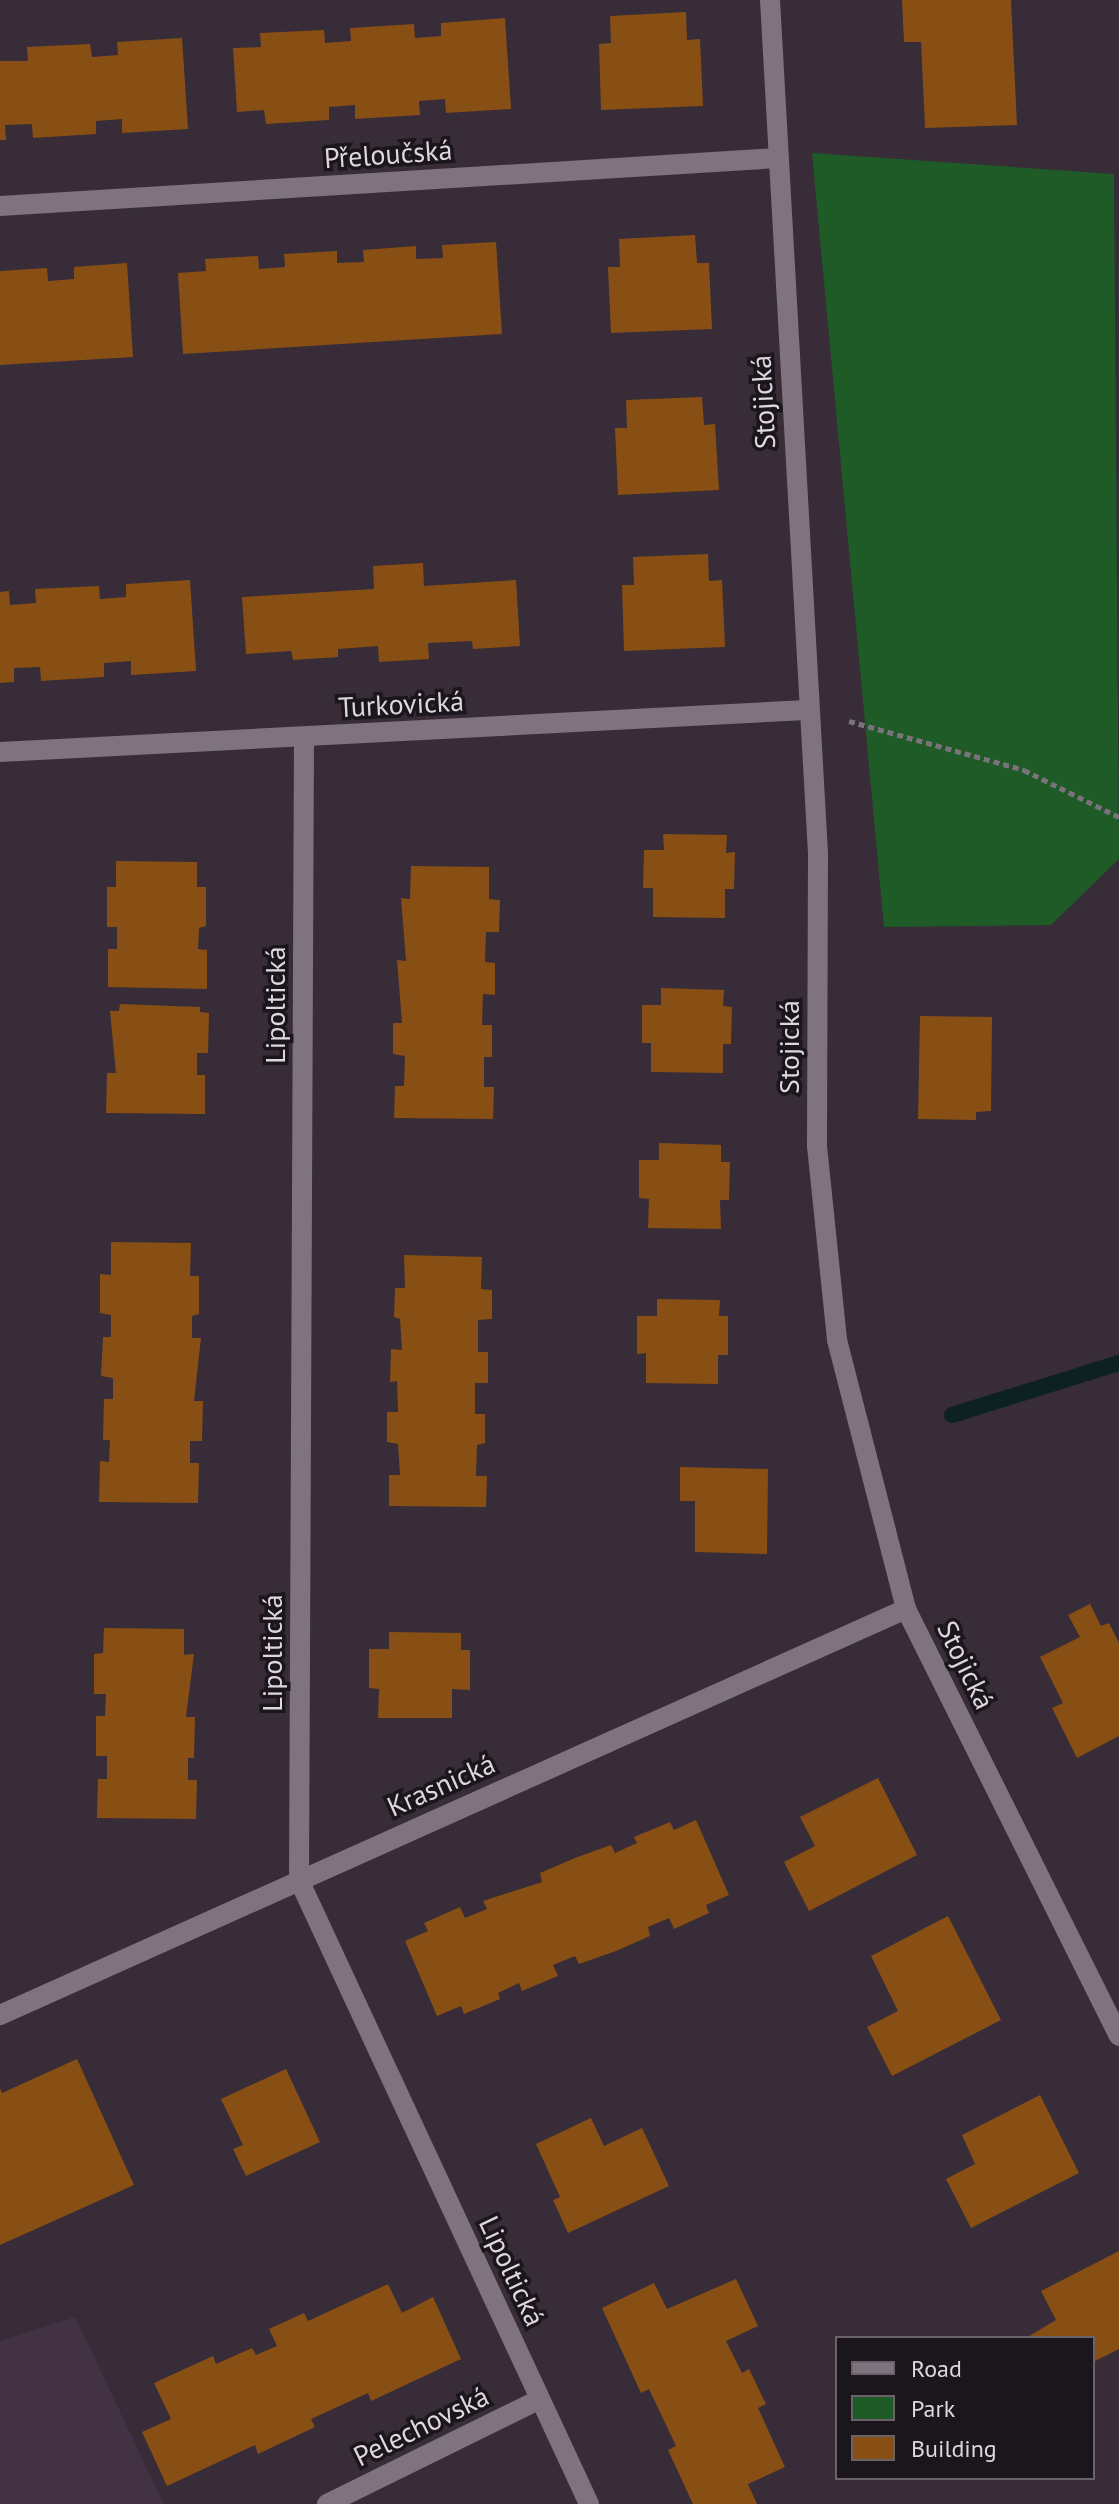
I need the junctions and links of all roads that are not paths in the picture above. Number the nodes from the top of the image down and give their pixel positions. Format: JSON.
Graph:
{"nodes":[{"id":1,"x":770,"y":0,"type":"edge"},
{"id":2,"x":779,"y":158,"type":"junction"},
{"id":3,"x":0,"y":206,"type":"edge"},
{"id":4,"x":806,"y":710,"type":"junction"},
{"id":5,"x":304,"y":737,"type":"junction"},
{"id":6,"x":0,"y":752,"type":"edge"},
{"id":7,"x":906,"y":1609,"type":"junction"},
{"id":8,"x":299,"y":1880,"type":"junction"},
{"id":9,"x":0,"y":2015,"type":"edge"},
{"id":10,"x":1119,"y":2036,"type":"edge"},
{"id":11,"x":540,"y":2399,"type":"junction"},
{"id":12,"x":327,"y":2504,"type":"edge"},
{"id":13,"x":589,"y":2504,"type":"edge"}],
"edges":[{"from":1,"to":2,"type":"street","name":"Stojická"},
{"from":2,"to":3,"type":"street","name":"Přeloučská"},
{"from":2,"to":4,"type":"street","name":"Stojická"},
{"from":4,"to":5,"type":"street","name":"Turkovická"},
{"from":4,"to":7,"type":"street","name":"Stojická"},
{"from":5,"to":6,"type":"street","name":"Turkovická"},
{"from":5,"to":8,"type":"street","name":"Lipoltická"},
{"from":7,"to":8,"type":"street","name":"Krasnická"},
{"from":7,"to":10,"type":"street","name":"Stojická"},
{"from":8,"to":9,"type":"street","name":"Krasnická"},
{"from":8,"to":11,"type":"street","name":"Lipoltická"},
{"from":11,"to":12,"type":"street","name":"Pelechovská"},
{"from":11,"to":13,"type":"street","name":"Lipoltická"}]}
